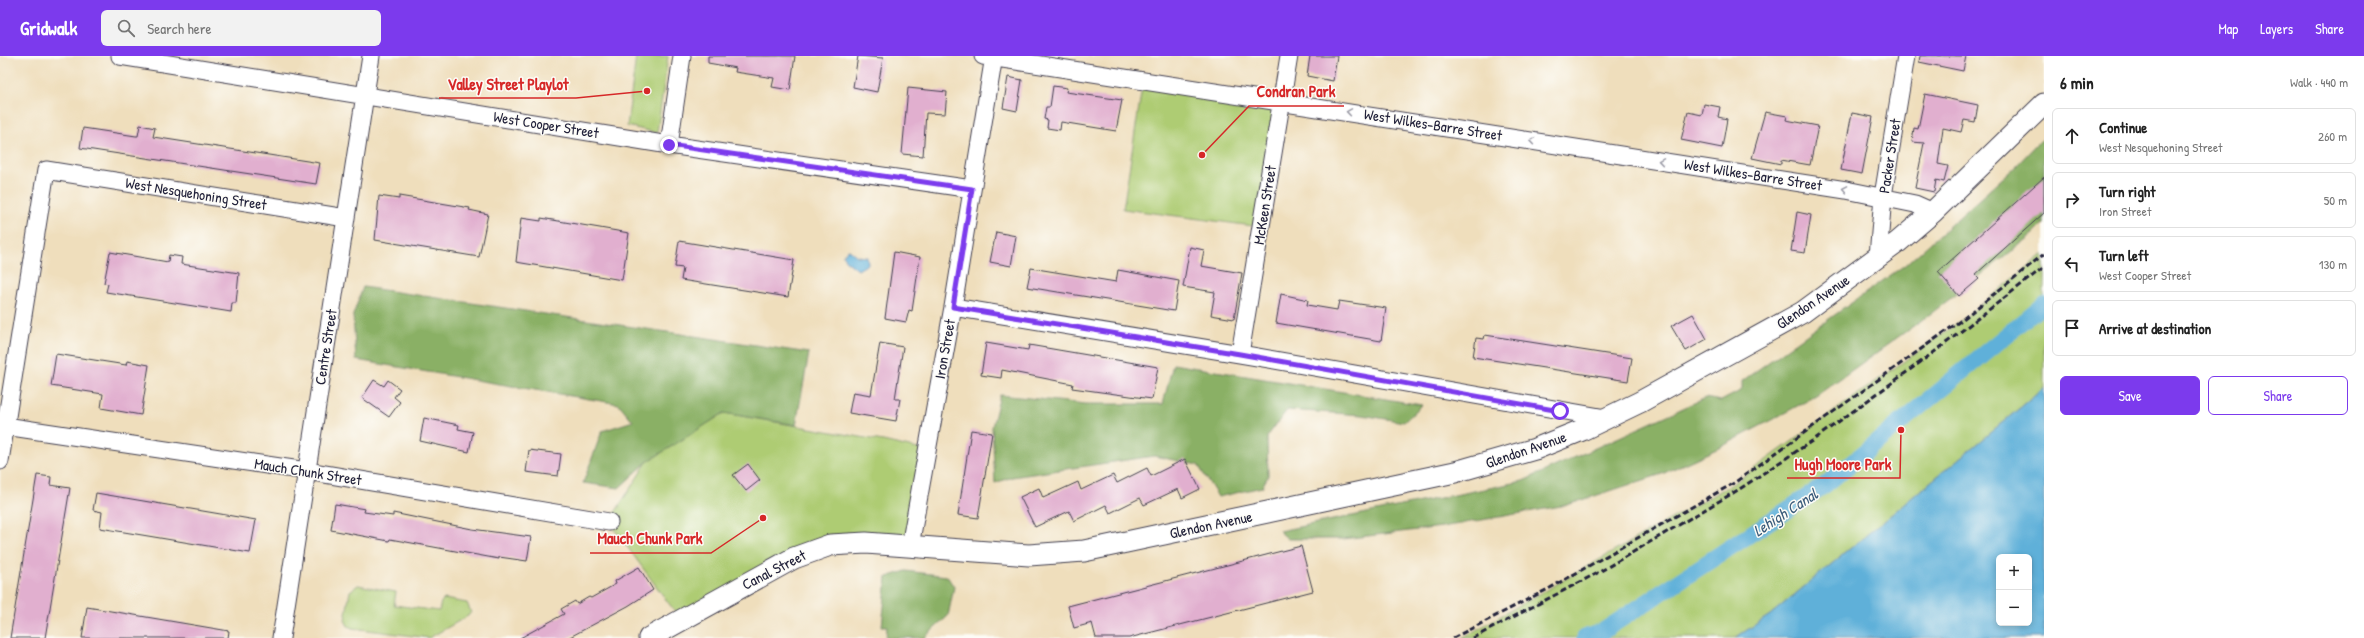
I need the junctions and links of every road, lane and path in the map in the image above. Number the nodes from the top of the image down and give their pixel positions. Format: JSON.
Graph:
{"nodes":[{"id":1,"x":120,"y":56,"type":"edge"},
{"id":2,"x":371,"y":56,"type":"edge"},
{"id":3,"x":682,"y":56,"type":"edge"},
{"id":4,"x":1290,"y":56,"type":"edge"},
{"id":5,"x":1906,"y":56,"type":"edge"},
{"id":6,"x":990,"y":57,"type":"edge"},
{"id":7,"x":365,"y":95,"type":"junction"},
{"id":8,"x":1281,"y":102,"type":"junction"},
{"id":9,"x":2044,"y":104,"type":"edge"},
{"id":10,"x":669,"y":145,"type":"junction"},
{"id":11,"x":972,"y":189,"type":"junction"},
{"id":12,"x":1883,"y":196,"type":"junction"},
{"id":13,"x":1933,"y":212,"type":"junction"},
{"id":14,"x":346,"y":218,"type":"junction"},
{"id":15,"x":1878,"y":256,"type":"junction"},
{"id":16,"x":953,"y":307,"type":"junction"},
{"id":17,"x":1240,"y":354,"type":"junction"},
{"id":18,"x":1606,"y":418,"type":"junction"},
{"id":19,"x":6,"y":426,"type":"junction"},
{"id":20,"x":0,"y":461,"type":"edge"},
{"id":21,"x":307,"y":471,"type":"junction"},
{"id":22,"x":609,"y":522,"type":"dead end"},
{"id":23,"x":910,"y":546,"type":"junction"},
{"id":24,"x":281,"y":638,"type":"edge"},
{"id":25,"x":649,"y":638,"type":"edge"}],
"edges":[{"from":1,"to":7,"type":"street","name":"West Cooper Street"},
{"from":2,"to":7,"type":"street","name":"Centre Street"},
{"from":3,"to":10,"type":"street"},
{"from":4,"to":8,"type":"street","name":"McKeen Street"},
{"from":5,"to":12,"type":"street","name":"Packer Street"},
{"from":6,"to":8,"type":"street","name":"West Wilkes-Barre Street"},
{"from":6,"to":11,"type":"street","name":"Iron Street"},
{"from":7,"to":10,"type":"street","name":"West Cooper Street"},
{"from":7,"to":14,"type":"street","name":"Centre Street"},
{"from":12,"to":8,"type":"street","name":"West Wilkes-Barre Street","one_way":true},
{"from":8,"to":17,"type":"street","name":"McKeen Street"},
{"from":9,"to":13,"type":"street","name":"Glendon Avenue"},
{"from":10,"to":11,"type":"street","name":"West Cooper Street"},
{"from":11,"to":16,"type":"street","name":"Iron Street"},
{"from":12,"to":13,"type":"street","name":"West Wilkes-Barre Street"},
{"from":12,"to":15,"type":"street","name":"Packer Street"},
{"from":13,"to":15,"type":"street","name":"Glendon Avenue"},
{"from":14,"to":19,"type":"street","name":"West Nesquehoning Street"},
{"from":14,"to":21,"type":"street","name":"Centre Street"},
{"from":15,"to":18,"type":"street","name":"Glendon Avenue"},
{"from":16,"to":17,"type":"street"},
{"from":16,"to":23,"type":"street","name":"Iron Street"},
{"from":17,"to":18,"type":"street"},
{"from":18,"to":23,"type":"street","name":"Glendon Avenue"},
{"from":19,"to":20,"type":"street"},
{"from":19,"to":21,"type":"street","name":"Mauch Chunk Street"},
{"from":21,"to":22,"type":"street","name":"Mauch Chunk Street"},
{"from":21,"to":24,"type":"street","name":"Centre Street"},
{"from":23,"to":25,"type":"street","name":"Canal Street"}]}
